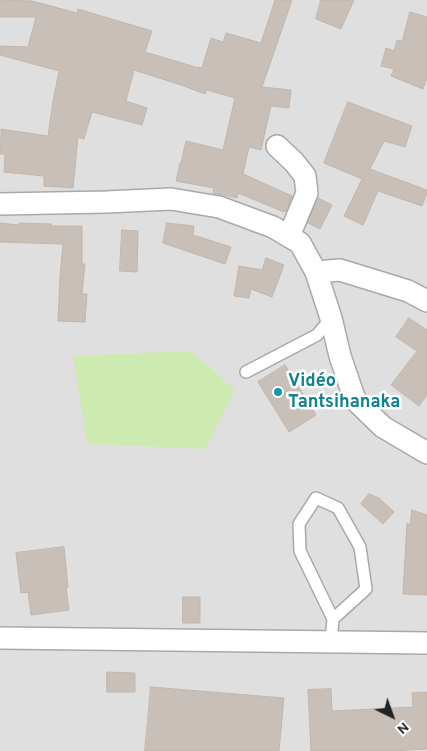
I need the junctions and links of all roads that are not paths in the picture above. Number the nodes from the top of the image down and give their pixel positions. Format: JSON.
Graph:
{"nodes":[{"id":1,"x":277,"y":146,"type":"dead end"},
{"id":2,"x":0,"y":204,"type":"edge"},
{"id":3,"x":290,"y":236,"type":"junction"},
{"id":4,"x":316,"y":272,"type":"junction"},
{"id":5,"x":427,"y":301,"type":"edge"},
{"id":6,"x":331,"y":318,"type":"junction"},
{"id":7,"x":246,"y":372,"type":"dead end"},
{"id":8,"x":427,"y":453,"type":"edge"},
{"id":9,"x":333,"y":619,"type":"junction"},
{"id":10,"x":0,"y":638,"type":"edge"},
{"id":11,"x":330,"y":642,"type":"junction"},
{"id":12,"x":427,"y":643,"type":"edge"}],
"edges":[{"from":1,"to":3,"type":"street"},
{"from":2,"to":3,"type":"street"},
{"from":3,"to":4,"type":"street"},
{"from":4,"to":5,"type":"street"},
{"from":4,"to":6,"type":"street"},
{"from":6,"to":7,"type":"lane"},
{"from":6,"to":8,"type":"street"},
{"from":9,"to":9,"type":"lane"},
{"from":9,"to":11,"type":"lane"},
{"from":10,"to":11,"type":"street"},
{"from":11,"to":12,"type":"street"}]}
